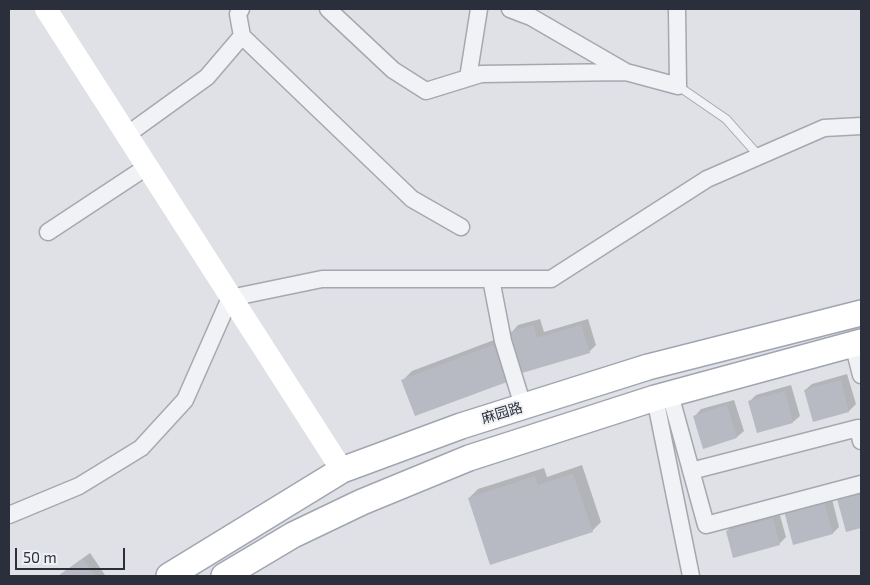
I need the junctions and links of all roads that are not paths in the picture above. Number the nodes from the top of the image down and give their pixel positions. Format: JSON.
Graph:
{"nodes":[{"id":1,"x":46,"y":9,"type":"edge"},
{"id":2,"x":241,"y":9,"type":"edge"},
{"id":3,"x":328,"y":9,"type":"edge"},
{"id":4,"x":479,"y":9,"type":"edge"},
{"id":5,"x":510,"y":9,"type":"edge"},
{"id":6,"x":677,"y":9,"type":"edge"},
{"id":7,"x":242,"y":36,"type":"junction"},
{"id":8,"x":626,"y":72,"type":"junction"},
{"id":9,"x":468,"y":78,"type":"junction"},
{"id":10,"x":678,"y":86,"type":"junction"},
{"id":11,"x":861,"y":126,"type":"edge"},
{"id":12,"x":128,"y":134,"type":"junction"},
{"id":13,"x":759,"y":156,"type":"junction"},
{"id":14,"x":148,"y":166,"type":"junction"},
{"id":15,"x":461,"y":227,"type":"dead end"},
{"id":16,"x":48,"y":232,"type":"dead end"},
{"id":17,"x":491,"y":279,"type":"junction"},
{"id":18,"x":230,"y":298,"type":"junction"},
{"id":19,"x":861,"y":313,"type":"edge"},
{"id":20,"x":857,"y":343,"type":"edge"},
{"id":21,"x":861,"y":375,"type":"edge"},
{"id":22,"x":663,"y":396,"type":"junction"},
{"id":23,"x":524,"y":406,"type":"junction"},
{"id":24,"x":861,"y":441,"type":"edge"},
{"id":25,"x":342,"y":470,"type":"junction"},
{"id":26,"x":691,"y":471,"type":"junction"},
{"id":27,"x":861,"y":484,"type":"edge"},
{"id":28,"x":9,"y":515,"type":"edge"},
{"id":29,"x":169,"y":576,"type":"edge"},
{"id":30,"x":224,"y":576,"type":"edge"},
{"id":31,"x":690,"y":576,"type":"edge"}],
"edges":[{"from":1,"to":12,"type":"street"},
{"from":2,"to":7,"type":"street"},
{"from":3,"to":9,"type":"street"},
{"from":4,"to":9,"type":"street"},
{"from":5,"to":8,"type":"street"},
{"from":6,"to":10,"type":"street"},
{"from":7,"to":12,"type":"street"},
{"from":7,"to":15,"type":"street"},
{"from":8,"to":9,"type":"street"},
{"from":8,"to":10,"type":"street"},
{"from":10,"to":13,"type":"lane"},
{"from":11,"to":13,"type":"street"},
{"from":12,"to":14,"type":"street"},
{"from":13,"to":17,"type":"street"},
{"from":14,"to":16,"type":"street"},
{"from":14,"to":18,"type":"street"},
{"from":17,"to":18,"type":"street"},
{"from":17,"to":23,"type":"street"},
{"from":18,"to":25,"type":"street"},
{"from":18,"to":28,"type":"street"},
{"from":19,"to":23,"type":"main road","name":"麻园路"},
{"from":20,"to":21,"type":"street"},
{"from":20,"to":22,"type":"main road"},
{"from":22,"to":26,"type":"street"},
{"from":22,"to":30,"type":"main road"},
{"from":22,"to":31,"type":"street"},
{"from":23,"to":25,"type":"main road","name":"麻园路"},
{"from":24,"to":26,"type":"street"},
{"from":25,"to":29,"type":"main road","name":"麻园路"},
{"from":26,"to":27,"type":"street"}]}
